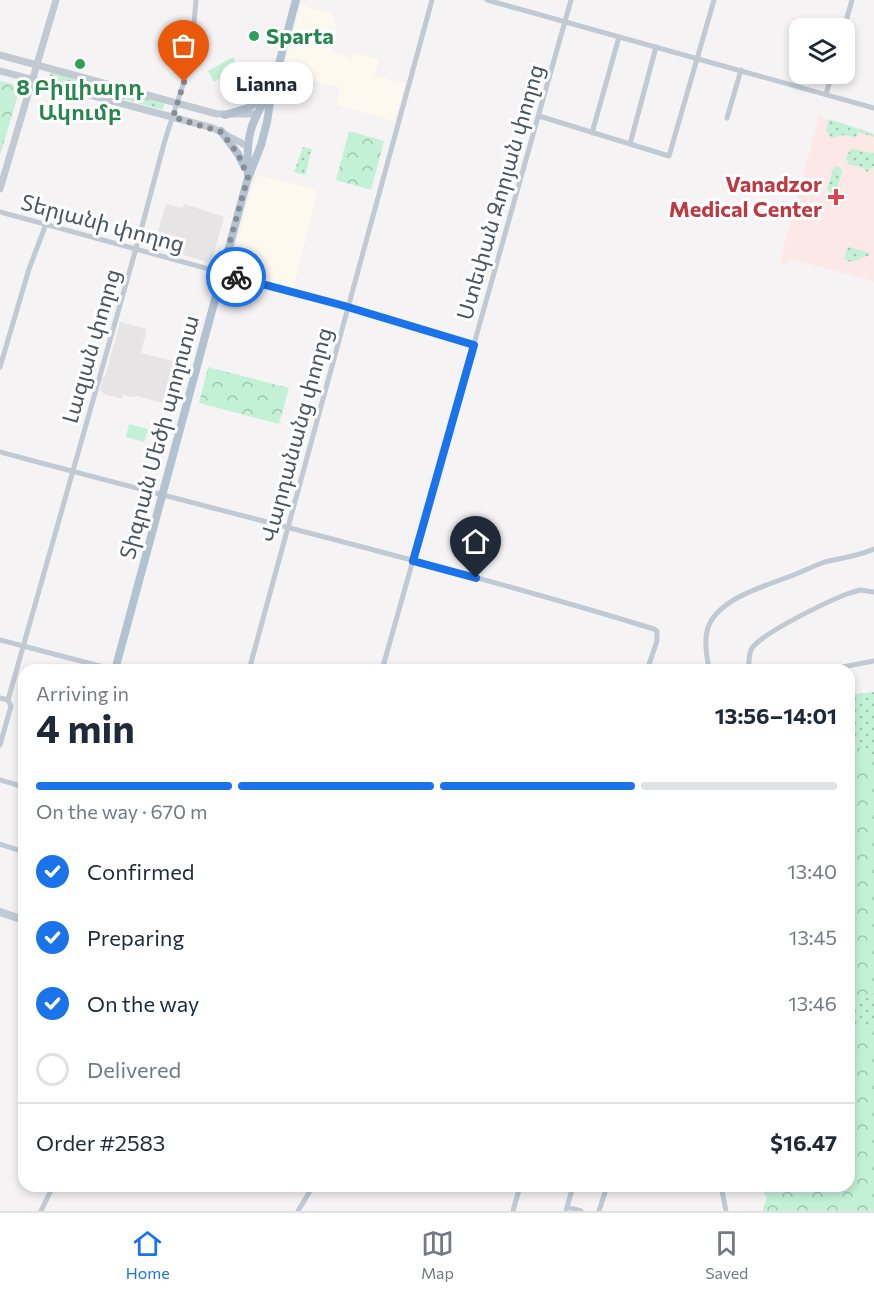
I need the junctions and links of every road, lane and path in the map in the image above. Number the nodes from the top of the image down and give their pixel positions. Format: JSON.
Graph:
{"nodes":[{"id":1,"x":56,"y":0,"type":"edge"},
{"id":2,"x":196,"y":0,"type":"edge"},
{"id":3,"x":296,"y":0,"type":"edge"},
{"id":4,"x":432,"y":0,"type":"edge"},
{"id":5,"x":487,"y":0,"type":"edge"},
{"id":6,"x":571,"y":0,"type":"edge"},
{"id":7,"x":714,"y":0,"type":"edge"},
{"id":8,"x":852,"y":0,"type":"edge"},
{"id":9,"x":847,"y":18,"type":"edge"},
{"id":10,"x":565,"y":22,"type":"junction"},
{"id":11,"x":619,"y":37,"type":"junction"},
{"id":12,"x":656,"y":47,"type":"junction"},
{"id":13,"x":0,"y":55,"type":"edge"},
{"id":14,"x":698,"y":58,"type":"junction"},
{"id":15,"x":36,"y":65,"type":"junction"},
{"id":16,"x":741,"y":70,"type":"junction"},
{"id":17,"x":0,"y":71,"type":"edge"},
{"id":18,"x":32,"y":80,"type":"junction"},
{"id":19,"x":829,"y":84,"type":"edge"},
{"id":20,"x":272,"y":90,"type":"junction"},
{"id":21,"x":826,"y":94,"type":"junction"},
{"id":22,"x":177,"y":103,"type":"junction"},
{"id":23,"x":874,"y":108,"type":"edge"},
{"id":24,"x":255,"y":114,"type":"junction"},
{"id":25,"x":225,"y":115,"type":"junction"},
{"id":26,"x":173,"y":117,"type":"junction"},
{"id":27,"x":539,"y":117,"type":"junction"},
{"id":28,"x":727,"y":118,"type":"dead end"},
{"id":29,"x":267,"y":122,"type":"junction"},
{"id":30,"x":221,"y":132,"type":"junction"},
{"id":31,"x":592,"y":133,"type":"junction"},
{"id":32,"x":630,"y":144,"type":"junction"},
{"id":33,"x":247,"y":146,"type":"junction"},
{"id":34,"x":261,"y":146,"type":"junction"},
{"id":35,"x":248,"y":177,"type":"junction"},
{"id":36,"x":0,"y":189,"type":"edge"},
{"id":37,"x":0,"y":212,"type":"edge"},
{"id":38,"x":46,"y":224,"type":"junction"},
{"id":39,"x":136,"y":249,"type":"junction"},
{"id":40,"x":221,"y":273,"type":"junction"},
{"id":41,"x":349,"y":308,"type":"junction"},
{"id":42,"x":474,"y":345,"type":"junction"},
{"id":43,"x":0,"y":367,"type":"edge"},
{"id":44,"x":0,"y":452,"type":"edge"},
{"id":45,"x":73,"y":472,"type":"junction"},
{"id":46,"x":162,"y":495,"type":"junction"},
{"id":47,"x":287,"y":528,"type":"junction"},
{"id":48,"x":874,"y":549,"type":"edge"},
{"id":49,"x":413,"y":561,"type":"junction"},
{"id":50,"x":874,"y":592,"type":"edge"},
{"id":51,"x":0,"y":640,"type":"edge"},
{"id":52,"x":23,"y":647,"type":"junction"},
{"id":53,"x":874,"y":661,"type":"edge"},
{"id":54,"x":18,"y":664,"type":"edge"},
{"id":55,"x":91,"y":664,"type":"edge"},
{"id":56,"x":117,"y":664,"type":"edge"},
{"id":57,"x":251,"y":664,"type":"edge"},
{"id":58,"x":384,"y":664,"type":"edge"},
{"id":59,"x":649,"y":664,"type":"edge"},
{"id":60,"x":708,"y":664,"type":"edge"},
{"id":61,"x":749,"y":664,"type":"edge"},
{"id":62,"x":18,"y":665,"type":"edge"},
{"id":63,"x":855,"y":665,"type":"edge"},
{"id":64,"x":0,"y":698,"type":"edge"},
{"id":65,"x":8,"y":700,"type":"junction"},
{"id":66,"x":0,"y":745,"type":"edge"},
{"id":67,"x":0,"y":780,"type":"edge"},
{"id":68,"x":18,"y":786,"type":"edge"},
{"id":69,"x":0,"y":844,"type":"edge"},
{"id":70,"x":18,"y":850,"type":"edge"},
{"id":71,"x":0,"y":912,"type":"edge"},
{"id":72,"x":18,"y":918,"type":"edge"},
{"id":73,"x":50,"y":1192,"type":"edge"},
{"id":74,"x":309,"y":1192,"type":"edge"},
{"id":75,"x":518,"y":1192,"type":"edge"},
{"id":76,"x":571,"y":1192,"type":"edge"},
{"id":77,"x":605,"y":1192,"type":"edge"},
{"id":78,"x":722,"y":1192,"type":"edge"},
{"id":79,"x":566,"y":1209,"type":"edge"},
{"id":80,"x":41,"y":1211,"type":"edge"},
{"id":81,"x":298,"y":1211,"type":"edge"},
{"id":82,"x":513,"y":1211,"type":"edge"},
{"id":83,"x":581,"y":1211,"type":"edge"},
{"id":84,"x":599,"y":1211,"type":"edge"},
{"id":85,"x":726,"y":1211,"type":"edge"}],
"edges":[{"from":1,"to":15,"type":"street"},
{"from":2,"to":22,"type":"street","name":"Լազյան փողոց"},
{"from":3,"to":20,"type":"main road","name":"Տիգրան Մեծի պողոտա"},
{"from":4,"to":41,"type":"street","name":"Վարդանանց փողոց"},
{"from":5,"to":10,"type":"street"},
{"from":6,"to":10,"type":"street","name":"Ստեփան Զորյան փողոց"},
{"from":7,"to":14,"type":"street"},
{"from":8,"to":9,"type":"street"},
{"from":10,"to":11,"type":"street"},
{"from":10,"to":27,"type":"street","name":"Ստեփան Զորյան փողոց"},
{"from":11,"to":12,"type":"street"},
{"from":11,"to":31,"type":"street"},
{"from":12,"to":14,"type":"street"},
{"from":12,"to":32,"type":"street"},
{"from":13,"to":15,"type":"street"},
{"from":14,"to":16,"type":"street"},
{"from":14,"to":32,"type":"street"},
{"from":15,"to":18,"type":"street"},
{"from":15,"to":22,"type":"street"},
{"from":16,"to":21,"type":"street"},
{"from":16,"to":28,"type":"street"},
{"from":17,"to":18,"type":"street"},
{"from":18,"to":26,"type":"street"},
{"from":18,"to":36,"type":"street"},
{"from":19,"to":21,"type":"street"},
{"from":20,"to":24,"type":"main road","name":"Տիգրան Մեծի պողոտա"},
{"from":20,"to":25,"type":"main road"},
{"from":20,"to":29,"type":"main road","name":"Տիգրան Մեծի պողոտա"},
{"from":21,"to":23,"type":"street"},
{"from":22,"to":25,"type":"street"},
{"from":22,"to":26,"type":"street","name":"Լազյան փողոց"},
{"from":24,"to":25,"type":"street"},
{"from":24,"to":29,"type":"main road"},
{"from":24,"to":33,"type":"main road","name":"Տիգրան Մեծի պողոտա"},
{"from":26,"to":30,"type":"street"},
{"from":26,"to":39,"type":"street","name":"Լազյան փողոց"},
{"from":27,"to":31,"type":"street"},
{"from":27,"to":42,"type":"street","name":"Ստեփան Զորյան փողոց"},
{"from":29,"to":34,"type":"main road","name":"Տիգրան Մեծի պողոտա"},
{"from":30,"to":33,"type":"street"},
{"from":30,"to":35,"type":"main road"},
{"from":31,"to":32,"type":"street"},
{"from":33,"to":34,"type":"main road"},
{"from":33,"to":35,"type":"main road","name":"Տիգրան Մեծի պողոտա"},
{"from":34,"to":35,"type":"main road","name":"Տիգրան Մեծի պողոտա"},
{"from":35,"to":40,"type":"main road","name":"Տիգրան Մեծի պողոտա"},
{"from":37,"to":38,"type":"street","name":"Տերյանի փողոց"},
{"from":38,"to":39,"type":"street","name":"Տերյանի փողոց"},
{"from":38,"to":43,"type":"street"},
{"from":39,"to":40,"type":"street","name":"Տերյանի փողոց"},
{"from":39,"to":45,"type":"street","name":"Լազյան փողոց"},
{"from":40,"to":41,"type":"street","name":"Տերյանի փողոց"},
{"from":40,"to":46,"type":"main road","name":"Տիգրան Մեծի պողոտա"},
{"from":41,"to":42,"type":"street","name":"Տերյանի փողոց"},
{"from":41,"to":47,"type":"street","name":"Վարդանանց փողոց"},
{"from":42,"to":49,"type":"street","name":"Ստեփան Զորյան փողոց"},
{"from":44,"to":45,"type":"street"},
{"from":45,"to":46,"type":"street"},
{"from":45,"to":52,"type":"street","name":"Լազյան փողոց"},
{"from":46,"to":47,"type":"street"},
{"from":46,"to":56,"type":"main road","name":"Տիգրան Մեծի պողոտա"},
{"from":47,"to":49,"type":"street"},
{"from":47,"to":57,"type":"street","name":"Վարդանանց փողոց"},
{"from":48,"to":60,"type":"street"},
{"from":49,"to":58,"type":"street","name":"Ստեփան Զորյան փողոց"},
{"from":49,"to":59,"type":"street"},
{"from":50,"to":61,"type":"street"},
{"from":51,"to":52,"type":"street"},
{"from":52,"to":54,"type":"street","name":"Լազյան փողոց"},
{"from":52,"to":55,"type":"street"},
{"from":53,"to":63,"type":"street"},
{"from":62,"to":65,"type":"street","name":"Լազյան փողոց"},
{"from":64,"to":65,"type":"street"},
{"from":65,"to":66,"type":"street","name":"Լազյան փողոց"},
{"from":67,"to":68,"type":"street"},
{"from":69,"to":70,"type":"street"},
{"from":71,"to":72,"type":"main road"},
{"from":73,"to":80,"type":"street"},
{"from":74,"to":81,"type":"street"},
{"from":75,"to":82,"type":"street"},
{"from":76,"to":79,"type":"street"},
{"from":77,"to":84,"type":"street"},
{"from":78,"to":85,"type":"street"},
{"from":79,"to":83,"type":"street"}]}
